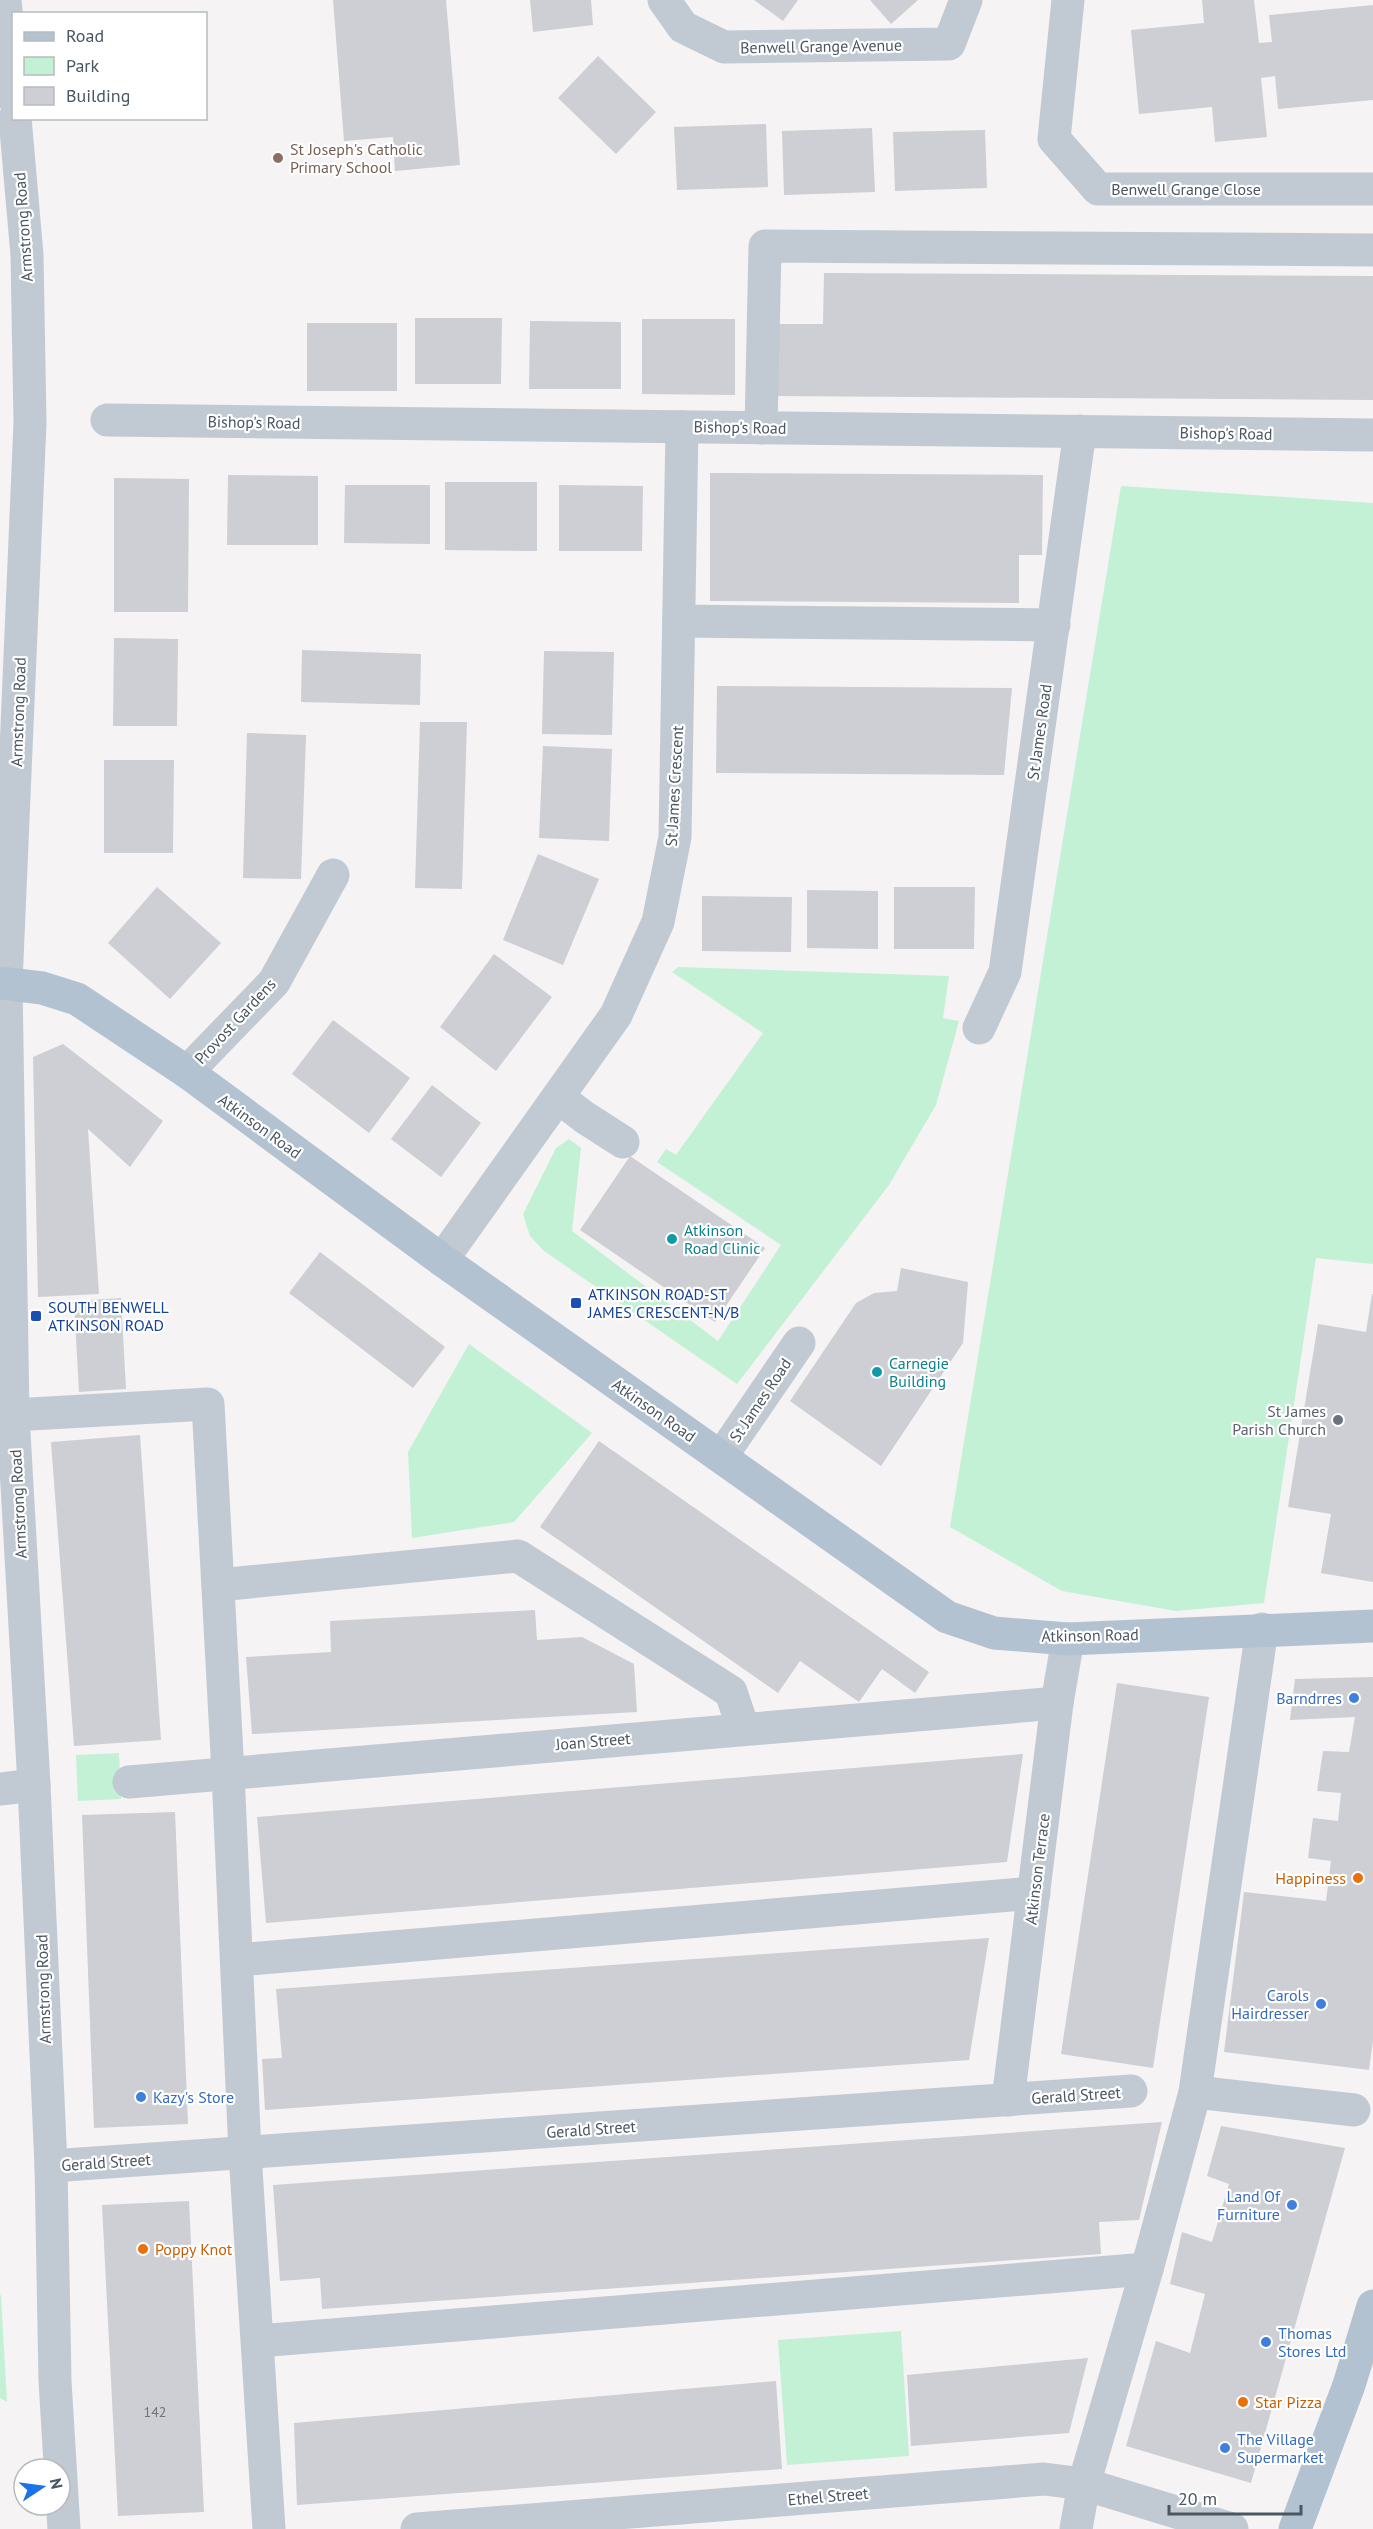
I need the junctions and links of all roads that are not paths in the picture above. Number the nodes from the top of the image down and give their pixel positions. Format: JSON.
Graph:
{"nodes":[{"id":1,"x":5,"y":0,"type":"edge"},
{"id":2,"x":664,"y":0,"type":"edge"},
{"id":3,"x":966,"y":0,"type":"edge"},
{"id":4,"x":1068,"y":0,"type":"edge"},
{"id":5,"x":12,"y":77,"type":"edge"},
{"id":6,"x":15,"y":120,"type":"edge"},
{"id":7,"x":1373,"y":189,"type":"edge"},
{"id":8,"x":1373,"y":250,"type":"edge"},
{"id":9,"x":107,"y":420,"type":"dead end"},
{"id":10,"x":682,"y":427,"type":"junction"},
{"id":11,"x":761,"y":428,"type":"junction"},
{"id":12,"x":1080,"y":431,"type":"junction"},
{"id":13,"x":1373,"y":435,"type":"edge"},
{"id":14,"x":679,"y":621,"type":"junction"},
{"id":15,"x":1054,"y":624,"type":"junction"},
{"id":16,"x":333,"y":875,"type":"dead end"},
{"id":17,"x":3,"y":983,"type":"edge"},
{"id":18,"x":979,"y":1028,"type":"dead end"},
{"id":19,"x":187,"y":1072,"type":"junction"},
{"id":20,"x":558,"y":1097,"type":"junction"},
{"id":21,"x":623,"y":1142,"type":"dead end"},
{"id":22,"x":442,"y":1260,"type":"junction"},
{"id":23,"x":799,"y":1343,"type":"dead end"},
{"id":24,"x":13,"y":1415,"type":"junction"},
{"id":25,"x":721,"y":1457,"type":"junction"},
{"id":26,"x":218,"y":1585,"type":"junction"},
{"id":27,"x":1373,"y":1626,"type":"edge"},
{"id":28,"x":1262,"y":1629,"type":"junction"},
{"id":29,"x":1068,"y":1639,"type":"junction"},
{"id":30,"x":1057,"y":1703,"type":"junction"},
{"id":31,"x":743,"y":1728,"type":"junction"},
{"id":32,"x":228,"y":1773,"type":"junction"},
{"id":33,"x":129,"y":1782,"type":"dead end"},
{"id":34,"x":34,"y":1785,"type":"junction"},
{"id":35,"x":0,"y":1789,"type":"edge"},
{"id":36,"x":1034,"y":1893,"type":"junction"},
{"id":37,"x":237,"y":1960,"type":"junction"},
{"id":38,"x":1131,"y":2091,"type":"dead end"},
{"id":39,"x":1195,"y":2092,"type":"junction"},
{"id":40,"x":1008,"y":2100,"type":"junction"},
{"id":41,"x":1354,"y":2110,"type":"dead end"},
{"id":42,"x":245,"y":2153,"type":"junction"},
{"id":43,"x":51,"y":2166,"type":"junction"},
{"id":44,"x":1147,"y":2270,"type":"junction"},
{"id":45,"x":1373,"y":2306,"type":"edge"},
{"id":46,"x":258,"y":2341,"type":"junction"},
{"id":47,"x":1084,"y":2484,"type":"junction"},
{"id":48,"x":64,"y":2529,"type":"edge"},
{"id":49,"x":269,"y":2529,"type":"edge"},
{"id":50,"x":417,"y":2529,"type":"edge"},
{"id":51,"x":1076,"y":2529,"type":"edge"},
{"id":52,"x":1232,"y":2529,"type":"edge"},
{"id":53,"x":1295,"y":2529,"type":"edge"}],
"edges":[{"from":1,"to":5,"type":"street"},
{"from":2,"to":3,"type":"street","name":"Benwell Grange Avenue"},
{"from":4,"to":7,"type":"street","name":"Benwell Grange Close"},
{"from":6,"to":17,"type":"street","name":"Armstrong Road"},
{"from":8,"to":11,"type":"street"},
{"from":9,"to":10,"type":"street","name":"Bishop's Road"},
{"from":10,"to":11,"type":"street","name":"Bishop's Road"},
{"from":10,"to":14,"type":"street","name":"St James Crescent"},
{"from":11,"to":12,"type":"street","name":"Bishop's Road"},
{"from":12,"to":13,"type":"street","name":"Bishop's Road"},
{"from":12,"to":15,"type":"street","name":"St James Road"},
{"from":14,"to":15,"type":"street"},
{"from":14,"to":20,"type":"street","name":"St James Crescent"},
{"from":15,"to":18,"type":"street","name":"St James Road"},
{"from":16,"to":19,"type":"street","name":"Provost Gardens"},
{"from":17,"to":19,"type":"main road","name":"Atkinson Road"},
{"from":17,"to":24,"type":"street","name":"Armstrong Road"},
{"from":19,"to":22,"type":"main road","name":"Atkinson Road"},
{"from":20,"to":21,"type":"street"},
{"from":20,"to":22,"type":"street","name":"St James Crescent"},
{"from":22,"to":25,"type":"main road","name":"Atkinson Road"},
{"from":23,"to":25,"type":"street","name":"St James Road"},
{"from":24,"to":26,"type":"street"},
{"from":24,"to":34,"type":"street","name":"Armstrong Road"},
{"from":25,"to":29,"type":"main road","name":"Atkinson Road"},
{"from":26,"to":31,"type":"street"},
{"from":26,"to":32,"type":"street"},
{"from":27,"to":28,"type":"main road","name":"Atkinson Road"},
{"from":28,"to":29,"type":"main road","name":"Atkinson Road"},
{"from":28,"to":39,"type":"street"},
{"from":29,"to":30,"type":"street","name":"Atkinson Terrace"},
{"from":30,"to":31,"type":"street","name":"Joan Street"},
{"from":30,"to":36,"type":"street","name":"Atkinson Terrace"},
{"from":31,"to":32,"type":"street","name":"Joan Street"},
{"from":32,"to":33,"type":"street","name":"Joan Street"},
{"from":32,"to":37,"type":"street"},
{"from":34,"to":35,"type":"street"},
{"from":34,"to":43,"type":"street","name":"Armstrong Road"},
{"from":36,"to":37,"type":"street"},
{"from":36,"to":40,"type":"street","name":"Atkinson Terrace"},
{"from":37,"to":42,"type":"street"},
{"from":38,"to":40,"type":"street","name":"Gerald Street"},
{"from":39,"to":41,"type":"street"},
{"from":39,"to":44,"type":"street"},
{"from":40,"to":42,"type":"street","name":"Gerald Street"},
{"from":42,"to":43,"type":"street","name":"Gerald Street"},
{"from":42,"to":46,"type":"street"},
{"from":43,"to":48,"type":"street","name":"Armstrong Road"},
{"from":44,"to":46,"type":"street"},
{"from":44,"to":47,"type":"street"},
{"from":45,"to":53,"type":"main road"},
{"from":46,"to":49,"type":"street"},
{"from":47,"to":50,"type":"street","name":"Ethel Street"},
{"from":47,"to":51,"type":"street"},
{"from":47,"to":52,"type":"street","name":"Ethel Street"}]}
